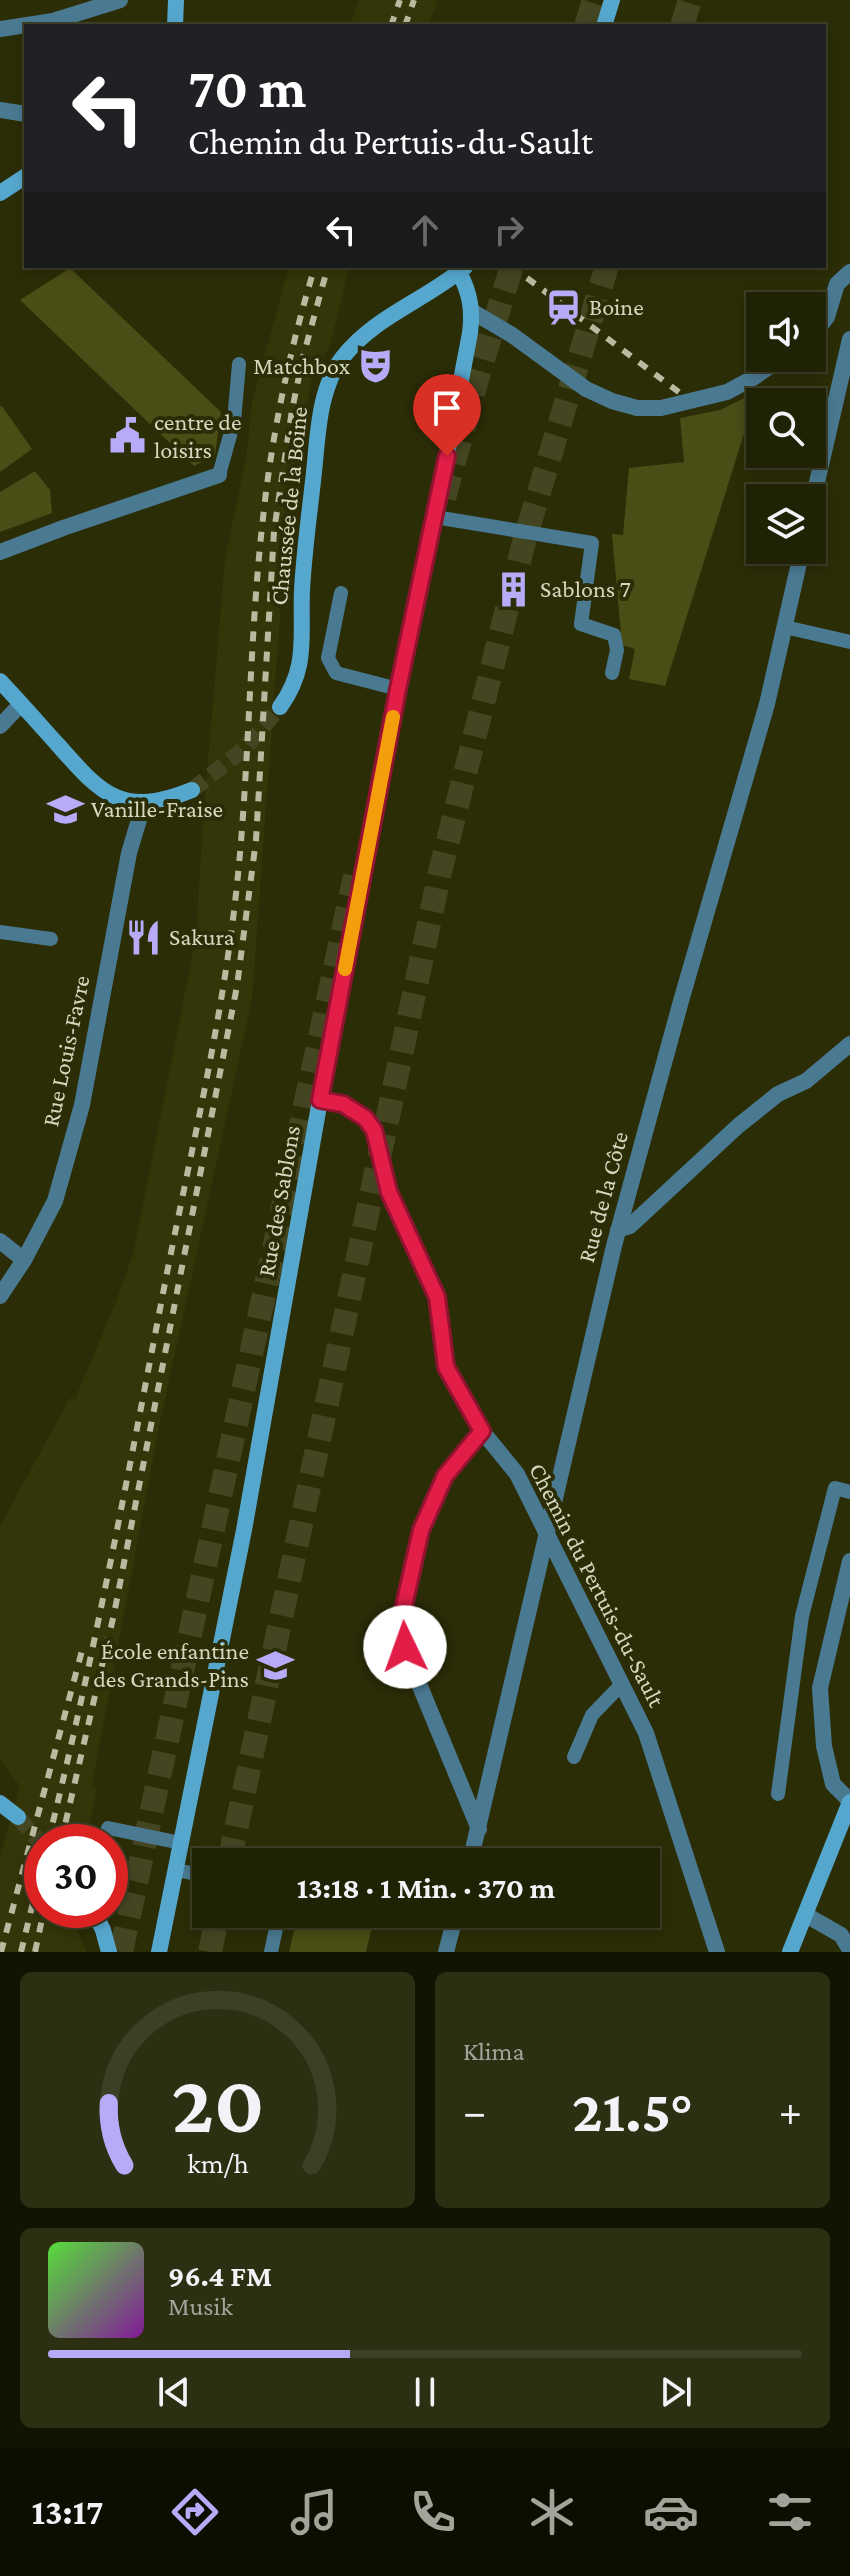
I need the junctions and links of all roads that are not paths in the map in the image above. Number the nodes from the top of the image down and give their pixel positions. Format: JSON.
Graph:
{"nodes":[{"id":1,"x":120,"y":0,"type":"edge"},
{"id":2,"x":176,"y":0,"type":"edge"},
{"id":3,"x":612,"y":0,"type":"edge"},
{"id":4,"x":33,"y":24,"type":"edge"},
{"id":5,"x":175,"y":24,"type":"edge"},
{"id":6,"x":605,"y":24,"type":"edge"},
{"id":7,"x":24,"y":25,"type":"edge"},
{"id":8,"x":0,"y":29,"type":"edge"},
{"id":9,"x":0,"y":110,"type":"edge"},
{"id":10,"x":24,"y":114,"type":"edge"},
{"id":11,"x":24,"y":177,"type":"edge"},
{"id":12,"x":0,"y":193,"type":"edge"},
{"id":13,"x":463,"y":269,"type":"edge"},
{"id":14,"x":850,"y":272,"type":"edge"},
{"id":15,"x":473,"y":312,"type":"junction"},
{"id":16,"x":826,"y":318,"type":"edge"},
{"id":17,"x":850,"y":339,"type":"edge"},
{"id":18,"x":239,"y":364,"type":"dead end"},
{"id":19,"x":762,"y":372,"type":"edge"},
{"id":20,"x":219,"y":475,"type":"joint"},
{"id":21,"x":817,"y":484,"type":"edge"},
{"id":22,"x":435,"y":517,"type":"junction"},
{"id":23,"x":0,"y":552,"type":"edge"},
{"id":24,"x":799,"y":564,"type":"edge"},
{"id":25,"x":341,"y":593,"type":"dead end"},
{"id":26,"x":785,"y":627,"type":"junction"},
{"id":27,"x":850,"y":642,"type":"edge"},
{"id":28,"x":612,"y":673,"type":"dead end"},
{"id":29,"x":0,"y":681,"type":"edge"},
{"id":30,"x":398,"y":689,"type":"junction"},
{"id":31,"x":21,"y":704,"type":"junction"},
{"id":32,"x":280,"y":707,"type":"tunnel mouth"},
{"id":33,"x":0,"y":726,"type":"edge"},
{"id":34,"x":192,"y":790,"type":"tunnel mouth"},
{"id":35,"x":144,"y":803,"type":"junction"},
{"id":36,"x":0,"y":932,"type":"edge"},
{"id":37,"x":51,"y":939,"type":"dead end"},
{"id":38,"x":850,"y":1044,"type":"edge"},
{"id":39,"x":320,"y":1100,"type":"junction"},
{"id":40,"x":618,"y":1230,"type":"junction"},
{"id":41,"x":0,"y":1241,"type":"edge"},
{"id":42,"x":24,"y":1260,"type":"junction"},
{"id":43,"x":0,"y":1296,"type":"edge"},
{"id":44,"x":482,"y":1431,"type":"junction"},
{"id":45,"x":850,"y":1492,"type":"edge"},
{"id":46,"x":547,"y":1536,"type":"junction"},
{"id":47,"x":850,"y":1561,"type":"edge"},
{"id":48,"x":621,"y":1685,"type":"junction"},
{"id":49,"x":574,"y":1757,"type":"dead end"},
{"id":50,"x":778,"y":1794,"type":"dead end"},
{"id":51,"x":850,"y":1801,"type":"edge"},
{"id":52,"x":0,"y":1803,"type":"edge"},
{"id":53,"x":18,"y":1817,"type":"tunnel mouth"},
{"id":54,"x":479,"y":1829,"type":"junction"},
{"id":55,"x":128,"y":1832,"type":"edge"},
{"id":56,"x":181,"y":1843,"type":"junction"},
{"id":57,"x":474,"y":1848,"type":"edge"},
{"id":58,"x":176,"y":1870,"type":"junction"},
{"id":59,"x":192,"y":1873,"type":"edge"},
{"id":60,"x":806,"y":1915,"type":"junction"},
{"id":61,"x":102,"y":1928,"type":"edge"},
{"id":62,"x":276,"y":1928,"type":"edge"},
{"id":63,"x":452,"y":1928,"type":"edge"},
{"id":64,"x":850,"y":1950,"type":"edge"},
{"id":65,"x":109,"y":1952,"type":"edge"},
{"id":66,"x":159,"y":1952,"type":"edge"},
{"id":67,"x":271,"y":1952,"type":"edge"},
{"id":68,"x":446,"y":1952,"type":"edge"},
{"id":69,"x":717,"y":1952,"type":"edge"},
{"id":70,"x":790,"y":1952,"type":"edge"}],
"edges":[{"from":1,"to":4,"type":"street"},
{"from":2,"to":5,"type":"main road"},
{"from":3,"to":6,"type":"main road"},
{"from":7,"to":8,"type":"street"},
{"from":9,"to":10,"type":"street"},
{"from":11,"to":12,"type":"main road"},
{"from":13,"to":15,"type":"main road","name":"Rue des Sablons"},
{"from":13,"to":32,"type":"main road","name":"Chaussée de la Boine"},
{"from":14,"to":16,"type":"street"},
{"from":15,"to":19,"type":"street"},
{"from":15,"to":22,"type":"main road","name":"Rue des Sablons"},
{"from":17,"to":21,"type":"street"},
{"from":18,"to":20,"type":"lane"},
{"from":20,"to":23,"type":"street"},
{"from":22,"to":28,"type":"lane"},
{"from":22,"to":30,"type":"main road","name":"Rue des Sablons"},
{"from":24,"to":26,"type":"street","name":"Rue de la Côte"},
{"from":25,"to":30,"type":"lane"},
{"from":26,"to":27,"type":"lane"},
{"from":26,"to":40,"type":"street","name":"Rue de la Côte"},
{"from":29,"to":31,"type":"main road"},
{"from":30,"to":39,"type":"main road","name":"Rue des Sablons"},
{"from":31,"to":33,"type":"street"},
{"from":31,"to":35,"type":"main road"},
{"from":34,"to":35,"type":"main road"},
{"from":35,"to":42,"type":"street","name":"Rue Louis-Favre"},
{"from":36,"to":37,"type":"lane"},
{"from":38,"to":40,"type":"street"},
{"from":39,"to":44,"type":"street","name":"Chemin du Pertuis-du-Sault"},
{"from":39,"to":56,"type":"main road","name":"Rue des Sablons"},
{"from":40,"to":46,"type":"street","name":"Rue de la Côte"},
{"from":41,"to":42,"type":"street"},
{"from":42,"to":43,"type":"street","name":"Rue Louis-Favre"},
{"from":44,"to":46,"type":"street","name":"Chemin du Pertuis-du-Sault"},
{"from":44,"to":54,"type":"street"},
{"from":45,"to":50,"type":"lane"},
{"from":46,"to":48,"type":"street","name":"Chemin du Pertuis-du-Sault"},
{"from":46,"to":54,"type":"street","name":"Rue de la Côte"},
{"from":47,"to":51,"type":"street"},
{"from":48,"to":49,"type":"lane"},
{"from":48,"to":69,"type":"street","name":"Chemin du Pertuis-du-Sault"},
{"from":51,"to":60,"type":"main road"},
{"from":52,"to":53,"type":"main road"},
{"from":54,"to":57,"type":"street","name":"Rue de la Côte"},
{"from":55,"to":56,"type":"lane"},
{"from":56,"to":58,"type":"main road","name":"Rue des Sablons"},
{"from":58,"to":59,"type":"lane"},
{"from":58,"to":66,"type":"main road","name":"Rue des Sablons"},
{"from":60,"to":64,"type":"street"},
{"from":60,"to":70,"type":"main road"},
{"from":61,"to":65,"type":"main road"},
{"from":62,"to":67,"type":"lane"},
{"from":63,"to":68,"type":"street"}]}
